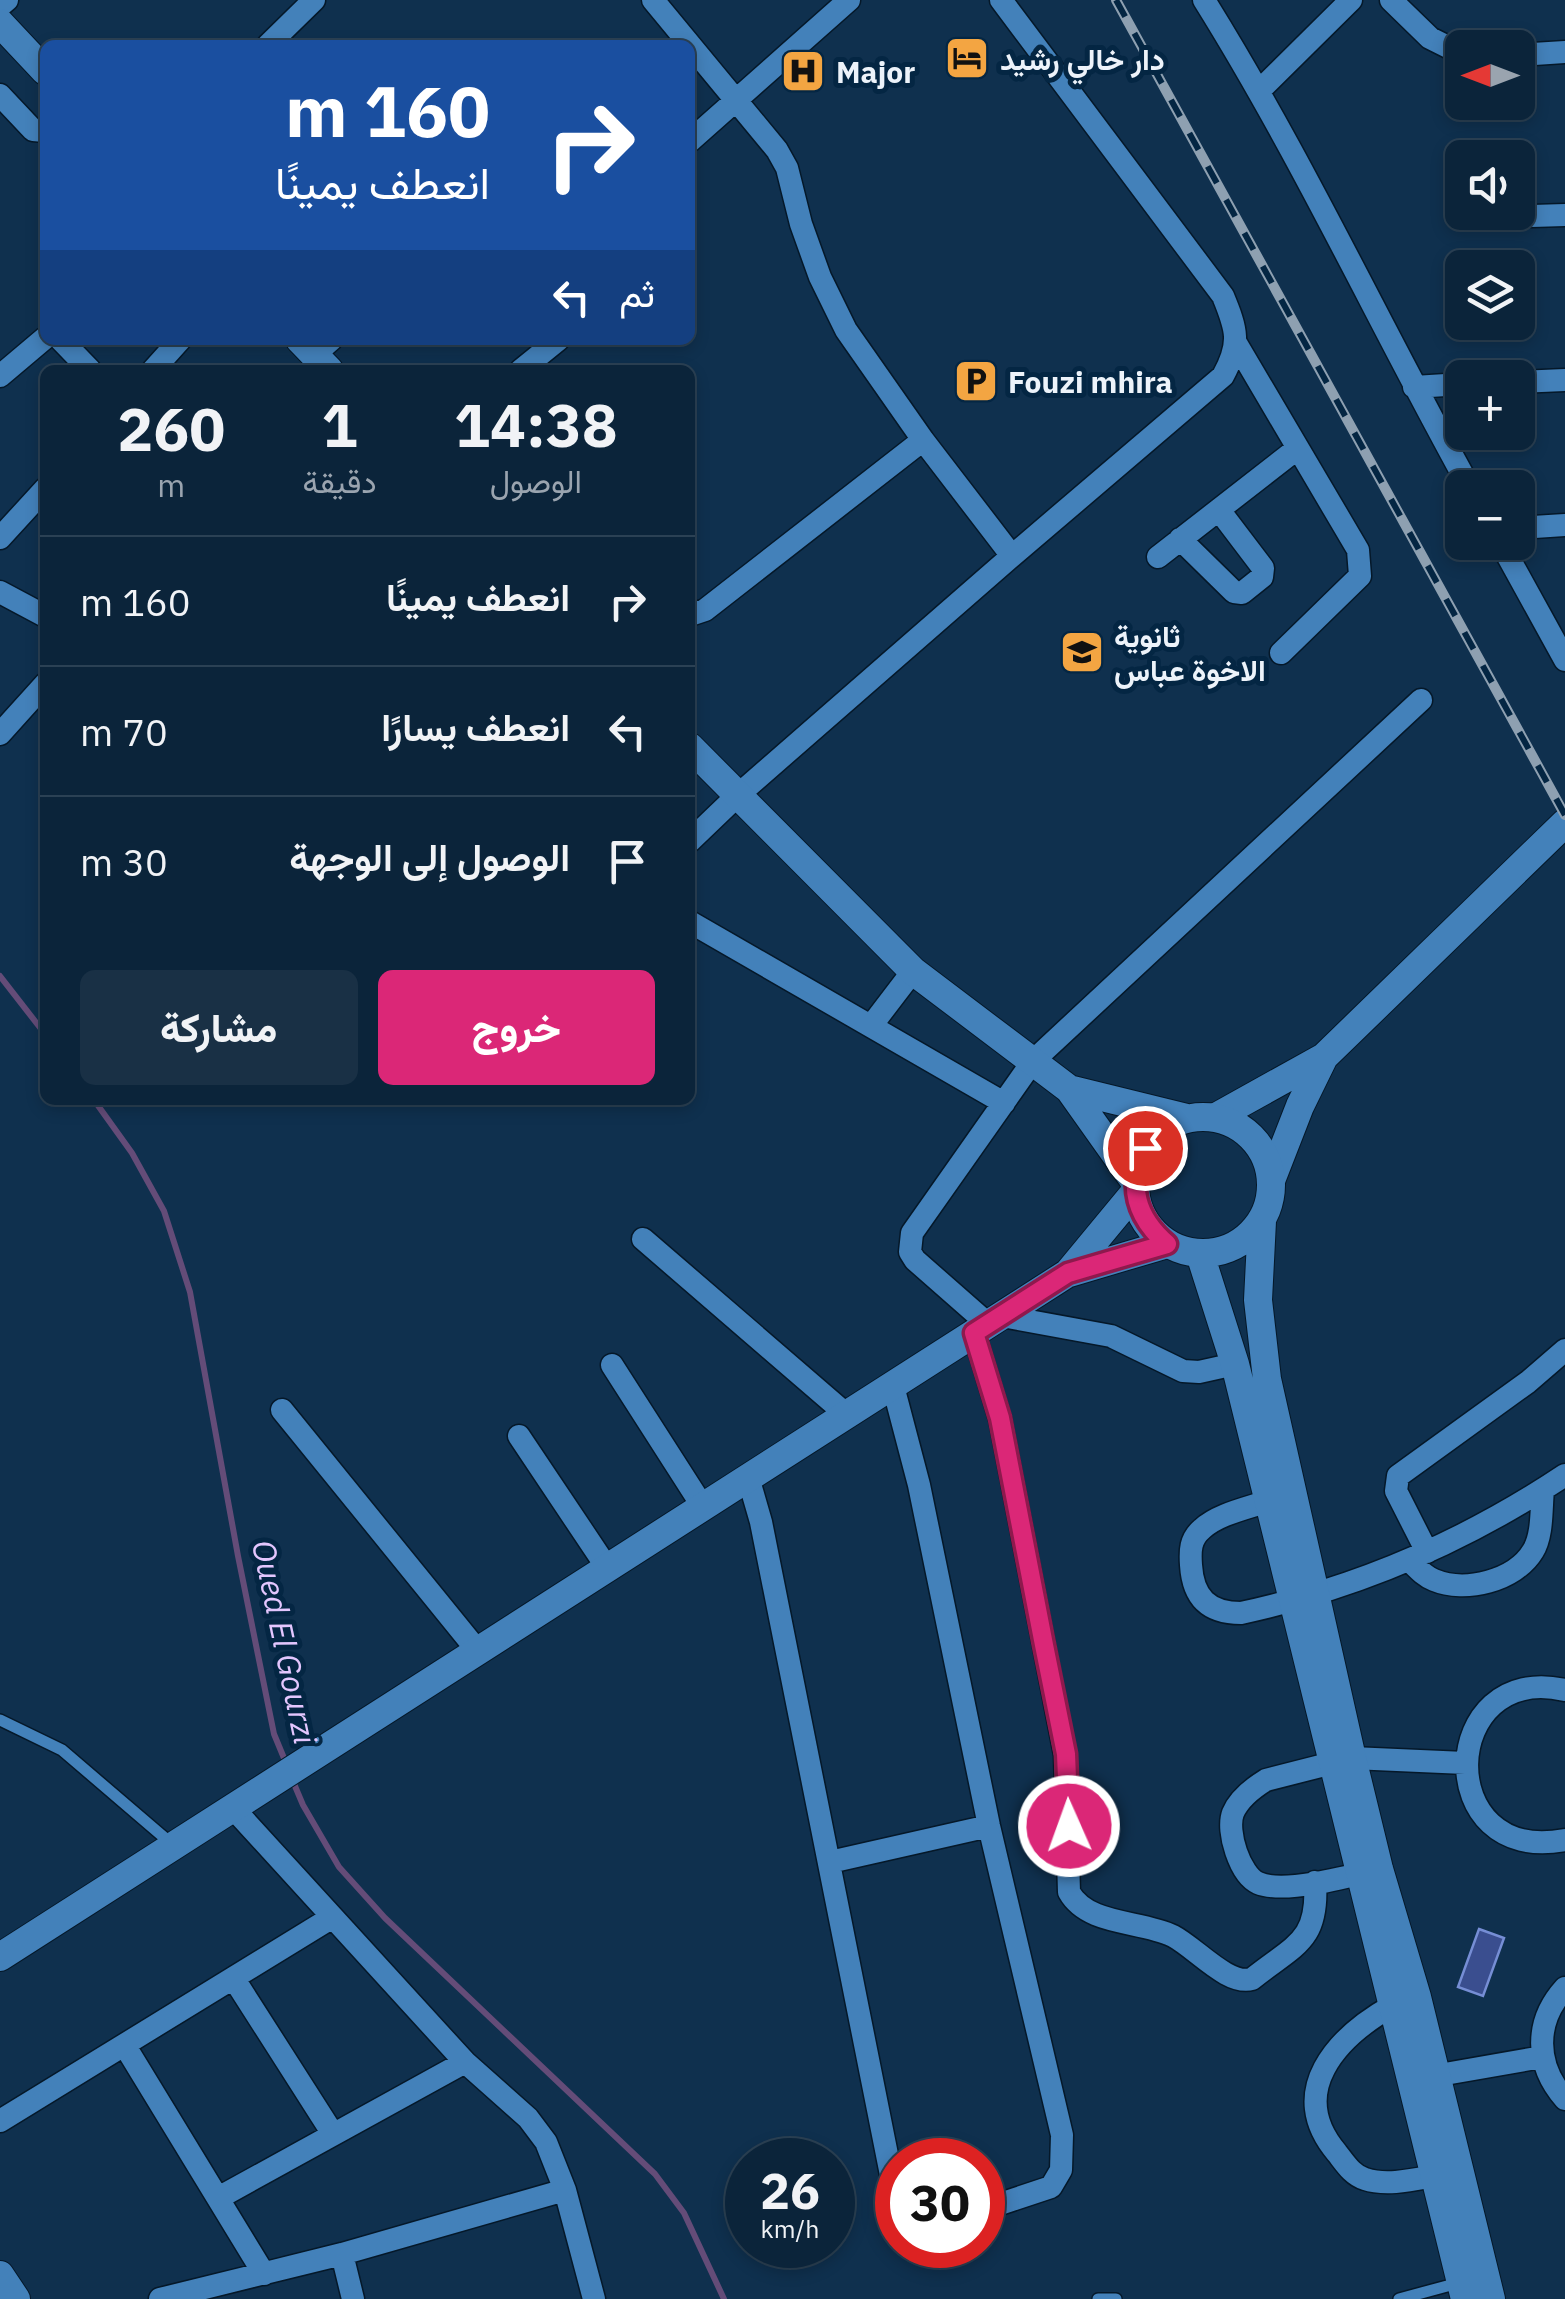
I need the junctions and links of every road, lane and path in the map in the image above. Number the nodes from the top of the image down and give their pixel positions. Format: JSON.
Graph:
{"nodes":[{"id":1,"x":7,"y":0,"type":"edge"},
{"id":2,"x":314,"y":0,"type":"edge"},
{"id":3,"x":653,"y":0,"type":"edge"},
{"id":4,"x":849,"y":0,"type":"edge"},
{"id":5,"x":1001,"y":0,"type":"edge"},
{"id":6,"x":1204,"y":0,"type":"edge"},
{"id":7,"x":1351,"y":0,"type":"edge"},
{"id":8,"x":1391,"y":0,"type":"edge"},
{"id":9,"x":0,"y":6,"type":"edge"},
{"id":10,"x":0,"y":23,"type":"edge"},
{"id":11,"x":273,"y":40,"type":"edge"},
{"id":12,"x":687,"y":40,"type":"edge"},
{"id":13,"x":1445,"y":46,"type":"edge"},
{"id":14,"x":695,"y":50,"type":"edge"},
{"id":15,"x":1565,"y":52,"type":"edge"},
{"id":16,"x":1535,"y":55,"type":"edge"},
{"id":17,"x":40,"y":66,"type":"edge"},
{"id":18,"x":1260,"y":90,"type":"junction"},
{"id":19,"x":0,"y":95,"type":"edge"},
{"id":20,"x":736,"y":98,"type":"junction"},
{"id":21,"x":40,"y":131,"type":"edge"},
{"id":22,"x":695,"y":137,"type":"edge"},
{"id":23,"x":1565,"y":215,"type":"edge"},
{"id":24,"x":1535,"y":216,"type":"edge"},
{"id":25,"x":40,"y":342,"type":"edge"},
{"id":26,"x":1236,"y":343,"type":"junction"},
{"id":27,"x":66,"y":345,"type":"edge"},
{"id":28,"x":176,"y":345,"type":"edge"},
{"id":29,"x":552,"y":345,"type":"edge"},
{"id":30,"x":85,"y":365,"type":"edge"},
{"id":31,"x":158,"y":365,"type":"edge"},
{"id":32,"x":526,"y":365,"type":"edge"},
{"id":33,"x":0,"y":376,"type":"edge"},
{"id":34,"x":1565,"y":380,"type":"edge"},
{"id":35,"x":1535,"y":381,"type":"edge"},
{"id":36,"x":1445,"y":385,"type":"edge"},
{"id":37,"x":1414,"y":386,"type":"junction"},
{"id":38,"x":922,"y":440,"type":"junction"},
{"id":39,"x":1298,"y":448,"type":"junction"},
{"id":40,"x":1460,"y":470,"type":"edge"},
{"id":41,"x":40,"y":494,"type":"edge"},
{"id":42,"x":1219,"y":510,"type":"junction"},
{"id":43,"x":1565,"y":524,"type":"edge"},
{"id":44,"x":1535,"y":527,"type":"edge"},
{"id":45,"x":0,"y":538,"type":"edge"},
{"id":46,"x":1180,"y":539,"type":"junction"},
{"id":47,"x":1012,"y":556,"type":"junction"},
{"id":48,"x":1158,"y":557,"type":"dead end"},
{"id":49,"x":1510,"y":560,"type":"edge"},
{"id":50,"x":0,"y":592,"type":"edge"},
{"id":51,"x":40,"y":613,"type":"edge"},
{"id":52,"x":695,"y":613,"type":"edge"},
{"id":53,"x":1281,"y":653,"type":"dead end"},
{"id":54,"x":1565,"y":660,"type":"edge"},
{"id":55,"x":40,"y":690,"type":"edge"},
{"id":56,"x":1421,"y":700,"type":"dead end"},
{"id":57,"x":0,"y":734,"type":"edge"},
{"id":58,"x":695,"y":752,"type":"edge"},
{"id":59,"x":738,"y":796,"type":"junction"},
{"id":60,"x":1565,"y":823,"type":"edge"},
{"id":61,"x":695,"y":837,"type":"edge"},
{"id":62,"x":695,"y":925,"type":"edge"},
{"id":63,"x":912,"y":970,"type":"junction"},
{"id":64,"x":871,"y":1026,"type":"junction"},
{"id":65,"x":1324,"y":1058,"type":"junction"},
{"id":66,"x":1034,"y":1062,"type":"junction"},
{"id":67,"x":1069,"y":1089,"type":"junction"},
{"id":68,"x":1004,"y":1102,"type":"junction"},
{"id":69,"x":1216,"y":1117,"type":"junction"},
{"id":70,"x":1187,"y":1118,"type":"junction"},
{"id":71,"x":1272,"y":1178,"type":"junction"},
{"id":72,"x":1134,"y":1187,"type":"junction"},
{"id":73,"x":1262,"y":1220,"type":"junction"},
{"id":74,"x":643,"y":1239,"type":"dead end"},
{"id":75,"x":1167,"y":1244,"type":"junction"},
{"id":76,"x":1200,"y":1254,"type":"junction"},
{"id":77,"x":1068,"y":1273,"type":"junction"},
{"id":78,"x":988,"y":1324,"type":"junction"},
{"id":79,"x":1565,"y":1350,"type":"edge"},
{"id":80,"x":1234,"y":1364,"type":"junction"},
{"id":81,"x":612,"y":1365,"type":"dead end"},
{"id":82,"x":893,"y":1386,"type":"junction"},
{"id":83,"x":282,"y":1410,"type":"dead end"},
{"id":84,"x":847,"y":1415,"type":"junction"},
{"id":85,"x":519,"y":1436,"type":"dead end"},
{"id":86,"x":1565,"y":1475,"type":"edge"},
{"id":87,"x":748,"y":1477,"type":"junction"},
{"id":88,"x":1543,"y":1490,"type":"junction"},
{"id":89,"x":1268,"y":1501,"type":"junction"},
{"id":90,"x":703,"y":1507,"type":"junction"},
{"id":91,"x":1418,"y":1557,"type":"junction"},
{"id":92,"x":608,"y":1569,"type":"junction"},
{"id":93,"x":1305,"y":1599,"type":"junction"},
{"id":94,"x":477,"y":1650,"type":"junction"},
{"id":95,"x":1565,"y":1690,"type":"edge"},
{"id":96,"x":0,"y":1720,"type":"edge"},
{"id":97,"x":1342,"y":1761,"type":"junction"},
{"id":98,"x":1465,"y":1763,"type":"junction"},
{"id":99,"x":233,"y":1808,"type":"junction"},
{"id":100,"x":989,"y":1826,"type":"junction"},
{"id":101,"x":1565,"y":1840,"type":"edge"},
{"id":102,"x":173,"y":1845,"type":"junction"},
{"id":103,"x":830,"y":1862,"type":"junction"},
{"id":104,"x":1370,"y":1871,"type":"junction"},
{"id":105,"x":1315,"y":1882,"type":"junction"},
{"id":106,"x":330,"y":1918,"type":"junction"},
{"id":107,"x":1,"y":1955,"type":"edge"},
{"id":108,"x":234,"y":1979,"type":"junction"},
{"id":109,"x":1565,"y":1988,"type":"edge"},
{"id":110,"x":1392,"y":2006,"type":"junction"},
{"id":111,"x":125,"y":2046,"type":"junction"},
{"id":112,"x":1542,"y":2057,"type":"junction"},
{"id":113,"x":465,"y":2062,"type":"junction"},
{"id":114,"x":1423,"y":2078,"type":"junction"},
{"id":115,"x":1565,"y":2099,"type":"edge"},
{"id":116,"x":0,"y":2121,"type":"edge"},
{"id":117,"x":333,"y":2134,"type":"junction"},
{"id":118,"x":884,"y":2138,"type":"edge"},
{"id":119,"x":1434,"y":2176,"type":"junction"},
{"id":120,"x":565,"y":2190,"type":"junction"},
{"id":121,"x":220,"y":2197,"type":"junction"},
{"id":122,"x":1005,"y":2202,"type":"edge"},
{"id":123,"x":342,"y":2254,"type":"junction"},
{"id":124,"x":0,"y":2274,"type":"edge"},
{"id":125,"x":264,"y":2274,"type":"junction"},
{"id":126,"x":1476,"y":2289,"type":"edge"},
{"id":127,"x":16,"y":2299,"type":"edge"},
{"id":128,"x":160,"y":2299,"type":"edge"},
{"id":129,"x":353,"y":2299,"type":"edge"},
{"id":130,"x":594,"y":2299,"type":"edge"},
{"id":131,"x":1098,"y":2299,"type":"edge"},
{"id":132,"x":1116,"y":2299,"type":"edge"},
{"id":133,"x":1398,"y":2299,"type":"edge"}],
"edges":[{"from":1,"to":9,"type":"street"},
{"from":2,"to":11,"type":"street"},
{"from":3,"to":12,"type":"street"},
{"from":4,"to":20,"type":"street"},
{"from":5,"to":26,"type":"street"},
{"from":6,"to":18,"type":"street"},
{"from":7,"to":18,"type":"street"},
{"from":8,"to":13,"type":"street"},
{"from":10,"to":17,"type":"main road"},
{"from":14,"to":20,"type":"street"},
{"from":15,"to":16,"type":"street"},
{"from":18,"to":37,"type":"street"},
{"from":19,"to":21,"type":"street"},
{"from":20,"to":22,"type":"street"},
{"from":20,"to":38,"type":"street"},
{"from":23,"to":24,"type":"street"},
{"from":25,"to":33,"type":"street"},
{"from":26,"to":39,"type":"street"},
{"from":26,"to":47,"type":"street"},
{"from":27,"to":30,"type":"street"},
{"from":28,"to":31,"type":"street"},
{"from":29,"to":32,"type":"street"},
{"from":34,"to":35,"type":"street"},
{"from":36,"to":37,"type":"street"},
{"from":37,"to":40,"type":"street"},
{"from":38,"to":47,"type":"street"},
{"from":38,"to":52,"type":"street"},
{"from":39,"to":42,"type":"street"},
{"from":39,"to":53,"type":"street"},
{"from":41,"to":45,"type":"street"},
{"from":42,"to":46,"type":"street"},
{"from":42,"to":46,"type":"street"},
{"from":43,"to":44,"type":"street"},
{"from":46,"to":48,"type":"street"},
{"from":47,"to":59,"type":"street"},
{"from":49,"to":54,"type":"street"},
{"from":50,"to":51,"type":"street"},
{"from":55,"to":57,"type":"street"},
{"from":56,"to":66,"type":"street"},
{"from":58,"to":59,"type":"main road"},
{"from":59,"to":61,"type":"street"},
{"from":59,"to":63,"type":"main road"},
{"from":60,"to":65,"type":"main road"},
{"from":62,"to":64,"type":"street"},
{"from":63,"to":64,"type":"street"},
{"from":63,"to":66,"type":"main road"},
{"from":64,"to":68,"type":"street"},
{"from":65,"to":69,"type":"main road"},
{"from":65,"to":71,"type":"main road"},
{"from":66,"to":67,"type":"main road"},
{"from":66,"to":68,"type":"street"},
{"from":67,"to":70,"type":"main road"},
{"from":67,"to":72,"type":"main road"},
{"from":68,"to":78,"type":"street"},
{"from":69,"to":70,"type":"main road"},
{"from":69,"to":71,"type":"main road"},
{"from":70,"to":72,"type":"main road"},
{"from":71,"to":73,"type":"main road"},
{"from":72,"to":75,"type":"main road"},
{"from":72,"to":77,"type":"main road"},
{"from":73,"to":76,"type":"main road"},
{"from":73,"to":93,"type":"main road"},
{"from":74,"to":84,"type":"street"},
{"from":75,"to":76,"type":"main road"},
{"from":75,"to":77,"type":"main road"},
{"from":76,"to":80,"type":"main road"},
{"from":77,"to":78,"type":"main road"},
{"from":78,"to":80,"type":"street"},
{"from":78,"to":82,"type":"main road"},
{"from":78,"to":105,"type":"street"},
{"from":79,"to":91,"type":"street"},
{"from":80,"to":89,"type":"main road"},
{"from":81,"to":90,"type":"street"},
{"from":82,"to":84,"type":"main road"},
{"from":82,"to":100,"type":"street"},
{"from":83,"to":94,"type":"street"},
{"from":84,"to":87,"type":"main road"},
{"from":85,"to":92,"type":"street"},
{"from":86,"to":88,"type":"street"},
{"from":87,"to":90,"type":"main road"},
{"from":87,"to":103,"type":"street"},
{"from":88,"to":91,"type":"street"},
{"from":88,"to":91,"type":"street"},
{"from":89,"to":93,"type":"main road"},
{"from":89,"to":93,"type":"street"},
{"from":90,"to":92,"type":"main road"},
{"from":91,"to":93,"type":"street"},
{"from":92,"to":94,"type":"main road"},
{"from":93,"to":97,"type":"main road"},
{"from":94,"to":99,"type":"main road"},
{"from":95,"to":98,"type":"street"},
{"from":96,"to":102,"type":"lane"},
{"from":97,"to":98,"type":"street"},
{"from":97,"to":104,"type":"main road"},
{"from":97,"to":105,"type":"street"},
{"from":98,"to":101,"type":"street"},
{"from":99,"to":102,"type":"main road"},
{"from":99,"to":106,"type":"street"},
{"from":100,"to":103,"type":"street"},
{"from":100,"to":122,"type":"street"},
{"from":102,"to":107,"type":"main road"},
{"from":103,"to":118,"type":"street"},
{"from":104,"to":105,"type":"street"},
{"from":104,"to":110,"type":"main road"},
{"from":104,"to":114,"type":"main road"},
{"from":106,"to":108,"type":"street"},
{"from":106,"to":113,"type":"street"},
{"from":108,"to":111,"type":"street"},
{"from":108,"to":117,"type":"street"},
{"from":109,"to":112,"type":"street"},
{"from":110,"to":114,"type":"main road"},
{"from":110,"to":119,"type":"street"},
{"from":111,"to":116,"type":"street"},
{"from":111,"to":121,"type":"street"},
{"from":112,"to":114,"type":"street"},
{"from":112,"to":115,"type":"street"},
{"from":113,"to":117,"type":"street"},
{"from":113,"to":120,"type":"street"},
{"from":114,"to":119,"type":"main road"},
{"from":114,"to":126,"type":"main road"},
{"from":117,"to":121,"type":"street"},
{"from":119,"to":126,"type":"main road"},
{"from":120,"to":123,"type":"street"},
{"from":120,"to":130,"type":"street"},
{"from":121,"to":125,"type":"street"},
{"from":123,"to":125,"type":"street"},
{"from":123,"to":129,"type":"street"},
{"from":124,"to":127,"type":"main road"},
{"from":125,"to":128,"type":"street"},
{"from":126,"to":133,"type":"lane"},
{"from":131,"to":132,"type":"lane"}]}
